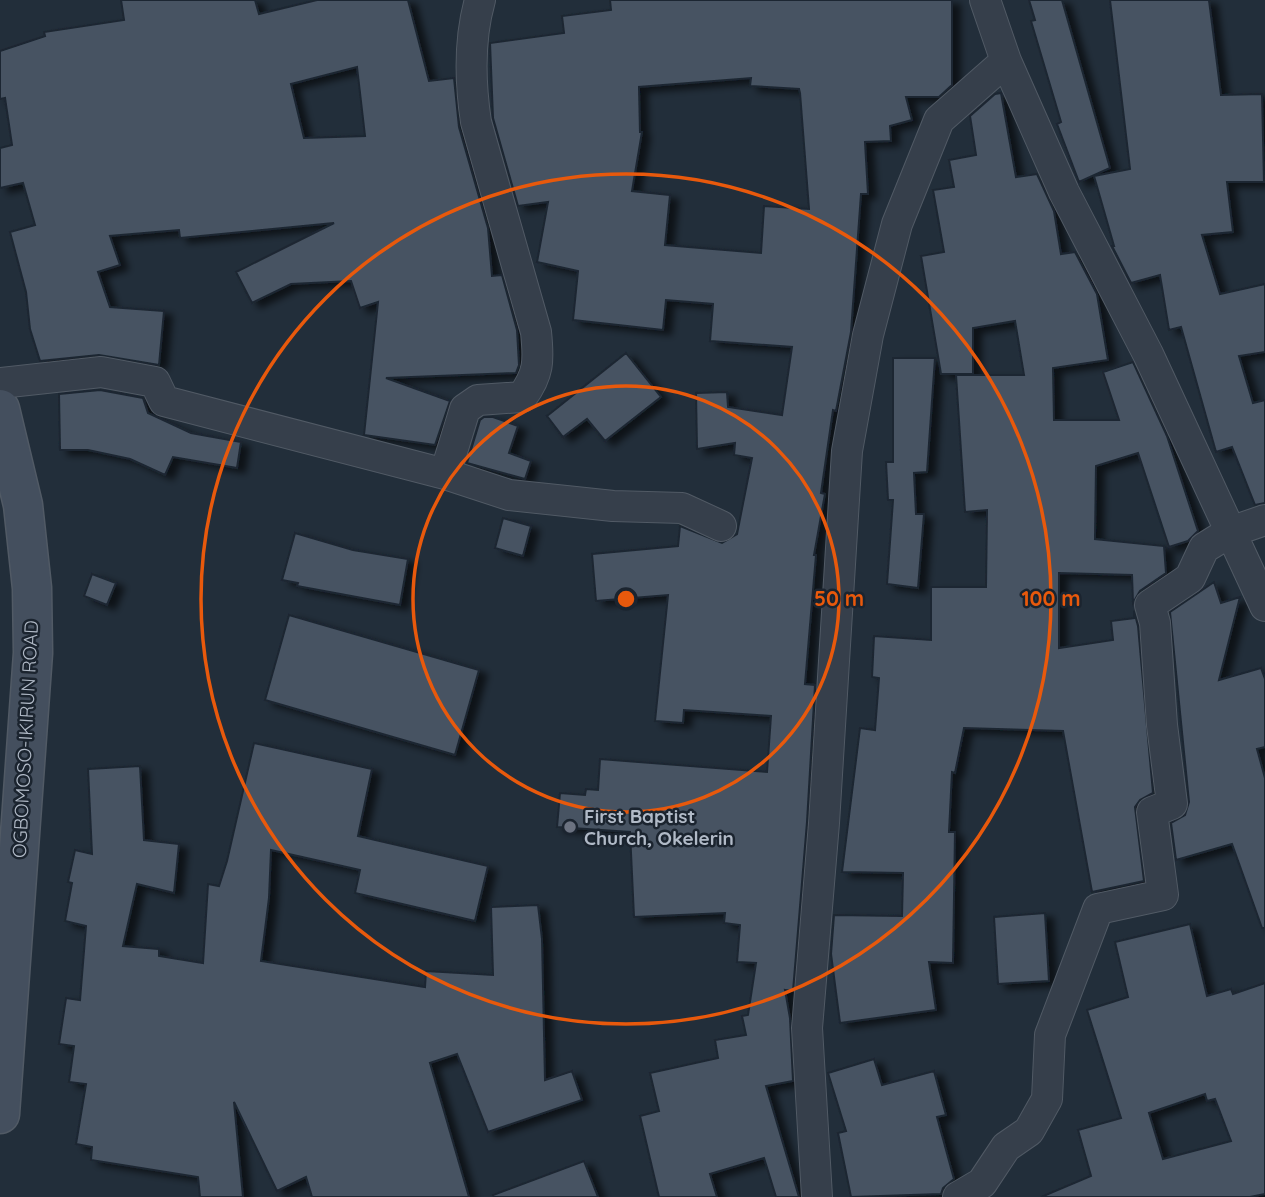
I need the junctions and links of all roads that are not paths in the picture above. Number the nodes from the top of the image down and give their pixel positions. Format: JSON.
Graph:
{"nodes":[{"id":1,"x":480,"y":0,"type":"edge"},
{"id":2,"x":985,"y":0,"type":"edge"},
{"id":3,"x":1006,"y":61,"type":"junction"},
{"id":4,"x":0,"y":383,"type":"edge"},
{"id":5,"x":0,"y":410,"type":"edge"},
{"id":6,"x":444,"y":474,"type":"junction"},
{"id":7,"x":1265,"y":520,"type":"edge"},
{"id":8,"x":721,"y":526,"type":"dead end"},
{"id":9,"x":1230,"y":533,"type":"junction"},
{"id":10,"x":1265,"y":606,"type":"edge"},
{"id":11,"x":0,"y":1114,"type":"edge"},
{"id":12,"x":817,"y":1197,"type":"edge"},
{"id":13,"x":958,"y":1197,"type":"edge"}],
"edges":[{"from":1,"to":6,"type":"street"},
{"from":2,"to":3,"type":"street"},
{"from":3,"to":9,"type":"street"},
{"from":3,"to":12,"type":"street"},
{"from":4,"to":6,"type":"street"},
{"from":5,"to":11,"type":"main road","name":"OGBOMOSO-IKIRUN ROAD"},
{"from":6,"to":8,"type":"street"},
{"from":7,"to":9,"type":"street"},
{"from":9,"to":10,"type":"street"},
{"from":9,"to":13,"type":"street"}]}
